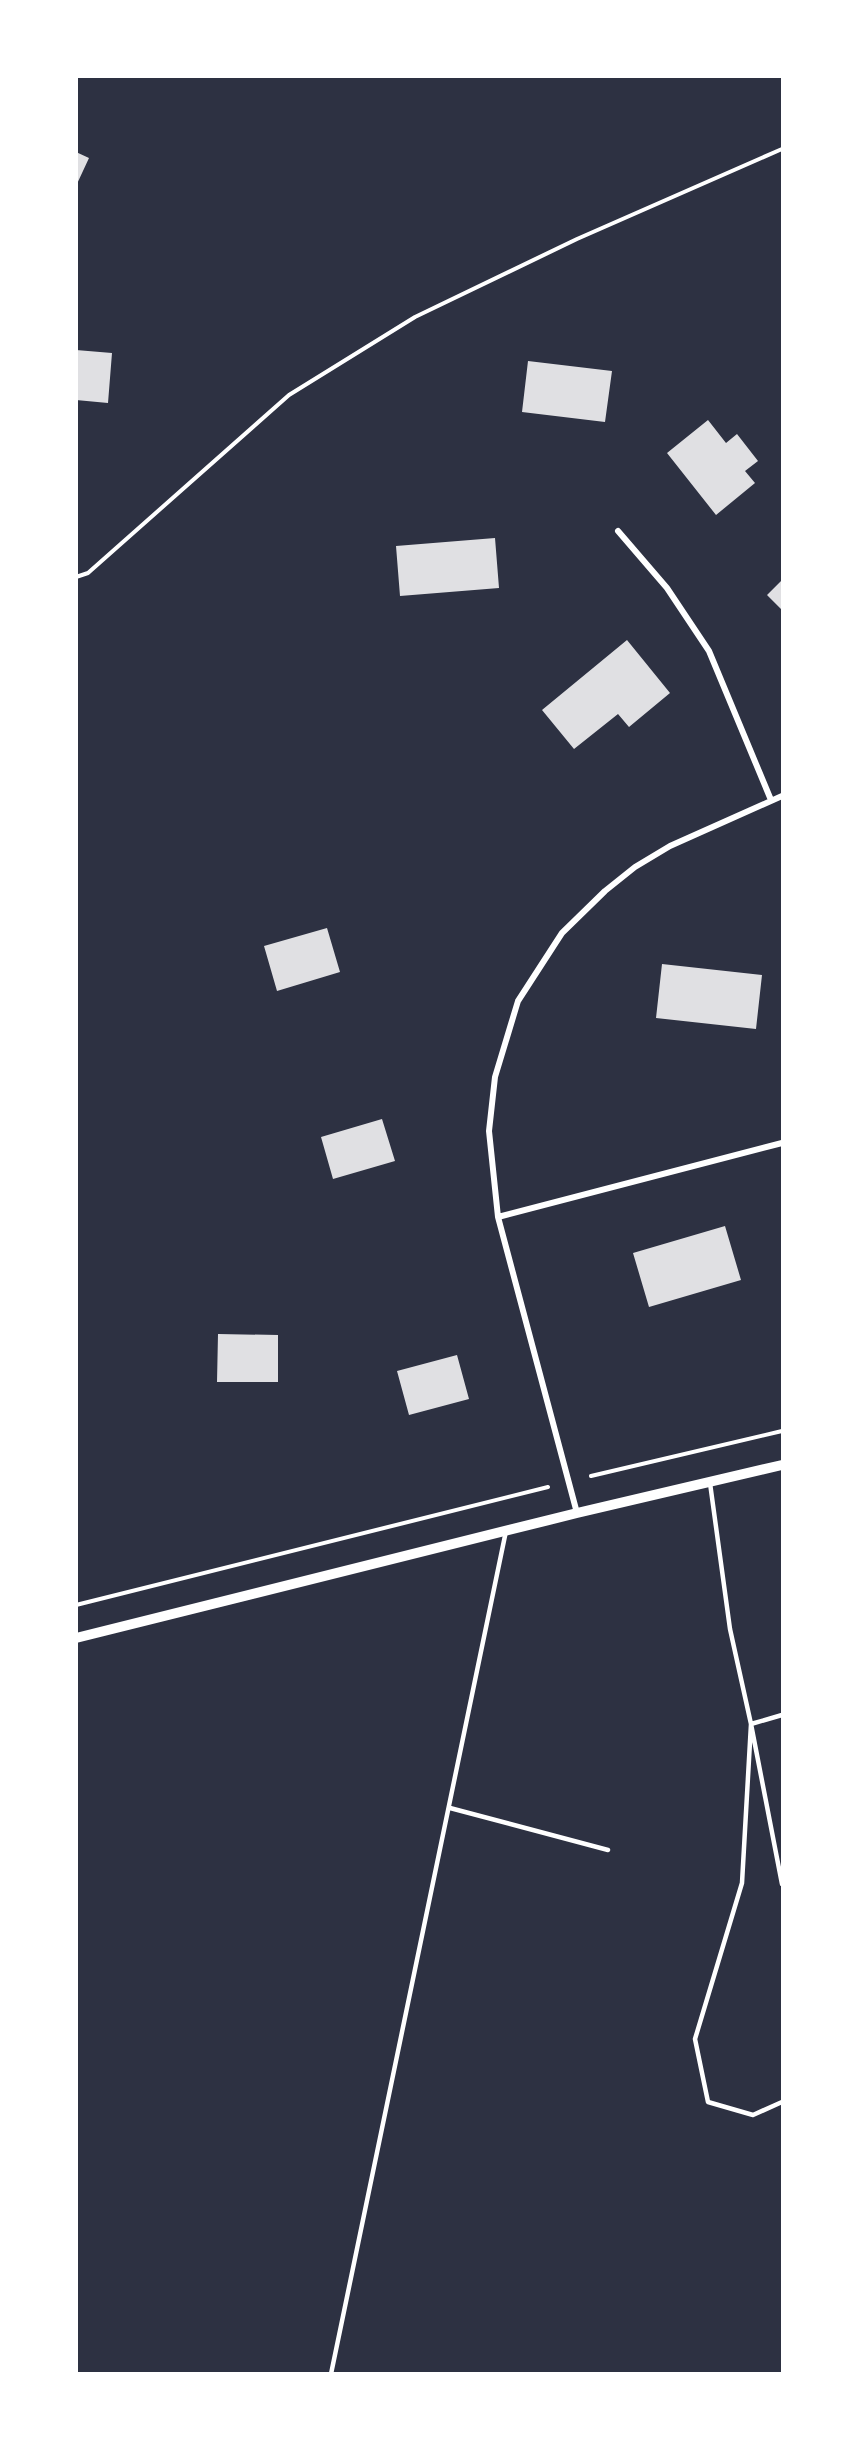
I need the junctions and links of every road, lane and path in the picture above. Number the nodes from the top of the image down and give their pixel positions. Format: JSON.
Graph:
{"nodes":[{"id":1,"x":783,"y":149,"type":"edge"},
{"id":2,"x":618,"y":531,"type":"dead end"},
{"id":3,"x":76,"y":578,"type":"edge"},
{"id":4,"x":783,"y":796,"type":"edge"},
{"id":5,"x":771,"y":800,"type":"junction"},
{"id":6,"x":783,"y":1143,"type":"edge"},
{"id":7,"x":498,"y":1216,"type":"junction"},
{"id":8,"x":783,"y":1431,"type":"edge"},
{"id":9,"x":783,"y":1465,"type":"edge"},
{"id":10,"x":569,"y":1482,"type":"junction"},
{"id":11,"x":710,"y":1483,"type":"junction"},
{"id":12,"x":577,"y":1513,"type":"junction"},
{"id":13,"x":506,"y":1531,"type":"junction"},
{"id":14,"x":76,"y":1605,"type":"edge"},
{"id":15,"x":76,"y":1638,"type":"edge"},
{"id":16,"x":783,"y":1715,"type":"edge"},
{"id":17,"x":752,"y":1724,"type":"junction"},
{"id":18,"x":450,"y":1808,"type":"junction"},
{"id":19,"x":608,"y":1850,"type":"dead end"},
{"id":20,"x":783,"y":1884,"type":"edge"},
{"id":21,"x":783,"y":2102,"type":"edge"},
{"id":22,"x":331,"y":2373,"type":"edge"}],
"edges":[{"from":1,"to":3,"type":"path"},
{"from":2,"to":5,"type":"street"},
{"from":4,"to":5,"type":"street"},
{"from":5,"to":7,"type":"street"},
{"from":6,"to":7,"type":"street"},
{"from":7,"to":10,"type":"street"},
{"from":8,"to":10,"type":"path"},
{"from":9,"to":11,"type":"street"},
{"from":10,"to":12,"type":"street"},
{"from":10,"to":14,"type":"path"},
{"from":11,"to":12,"type":"street"},
{"from":11,"to":17,"type":"lane"},
{"from":12,"to":13,"type":"street"},
{"from":13,"to":15,"type":"street"},
{"from":13,"to":18,"type":"lane"},
{"from":16,"to":17,"type":"lane"},
{"from":17,"to":20,"type":"lane"},
{"from":17,"to":21,"type":"lane"},
{"from":18,"to":19,"type":"lane"},
{"from":18,"to":22,"type":"lane"}]}
